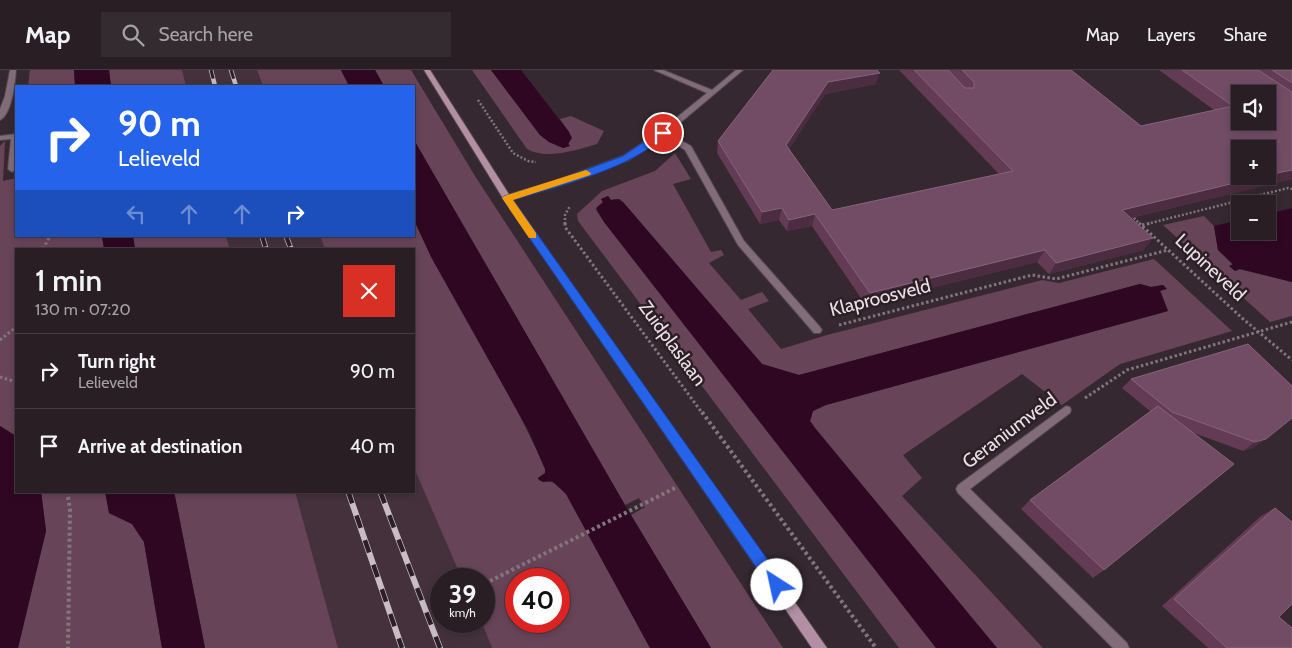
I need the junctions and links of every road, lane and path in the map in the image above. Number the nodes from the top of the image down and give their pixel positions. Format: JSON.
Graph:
{"nodes":[{"id":1,"x":12,"y":70,"type":"edge"},
{"id":2,"x":427,"y":70,"type":"edge"},
{"id":3,"x":657,"y":70,"type":"edge"},
{"id":4,"x":740,"y":70,"type":"edge"},
{"id":5,"x":711,"y":92,"type":"junction"},
{"id":6,"x":473,"y":93,"type":"dead end"},
{"id":7,"x":0,"y":118,"type":"edge"},
{"id":8,"x":663,"y":133,"type":"junction"},
{"id":9,"x":0,"y":138,"type":"edge"},
{"id":10,"x":12,"y":170,"type":"dead end"},
{"id":11,"x":558,"y":183,"type":"junction"},
{"id":12,"x":1292,"y":189,"type":"edge"},
{"id":13,"x":507,"y":198,"type":"junction"},
{"id":14,"x":1127,"y":212,"type":"edge"},
{"id":15,"x":1142,"y":225,"type":"junction"},
{"id":16,"x":1168,"y":250,"type":"junction"},
{"id":17,"x":1292,"y":322,"type":"edge"},
{"id":18,"x":15,"y":328,"type":"edge"},
{"id":19,"x":817,"y":330,"type":"joint"},
{"id":20,"x":1258,"y":332,"type":"junction"},
{"id":21,"x":0,"y":340,"type":"edge"},
{"id":22,"x":1292,"y":360,"type":"edge"},
{"id":23,"x":0,"y":377,"type":"edge"},
{"id":24,"x":15,"y":382,"type":"edge"},
{"id":25,"x":1066,"y":410,"type":"joint"},
{"id":26,"x":700,"y":475,"type":"junction"},
{"id":27,"x":67,"y":493,"type":"edge"},
{"id":28,"x":495,"y":578,"type":"edge"},
{"id":29,"x":68,"y":648,"type":"edge"},
{"id":30,"x":820,"y":648,"type":"edge"},
{"id":31,"x":876,"y":648,"type":"edge"},
{"id":32,"x":1122,"y":648,"type":"edge"}],
"edges":[{"from":1,"to":7,"type":"street"},
{"from":2,"to":13,"type":"street"},
{"from":3,"to":5,"type":"street"},
{"from":4,"to":5,"type":"street"},
{"from":5,"to":8,"type":"street"},
{"from":6,"to":11,"type":"path","name":"Zuidplaslaan"},
{"from":8,"to":11,"type":"street"},
{"from":8,"to":19,"type":"street","name":"Klaproosveld"},
{"from":9,"to":10,"type":"street"},
{"from":11,"to":13,"type":"street"},
{"from":11,"to":31,"type":"path","name":"Zuidplaslaan"},
{"from":12,"to":15,"type":"path","name":"Lupineveld"},
{"from":13,"to":26,"type":"street"},
{"from":14,"to":15,"type":"path","name":"Lupineveld"},
{"from":15,"to":16,"type":"path","name":"Lupineveld"},
{"from":16,"to":19,"type":"path","name":"Klaproosveld"},
{"from":16,"to":20,"type":"path","name":"Lupineveld"},
{"from":17,"to":20,"type":"path","name":"Geraniumveld"},
{"from":18,"to":21,"type":"path"},
{"from":20,"to":22,"type":"path","name":"Lupineveld"},
{"from":20,"to":25,"type":"path","name":"Geraniumveld"},
{"from":23,"to":24,"type":"path"},
{"from":25,"to":32,"type":"street","name":"Geraniumveld"},
{"from":26,"to":28,"type":"path"},
{"from":26,"to":30,"type":"street"},
{"from":27,"to":29,"type":"path"}]}
